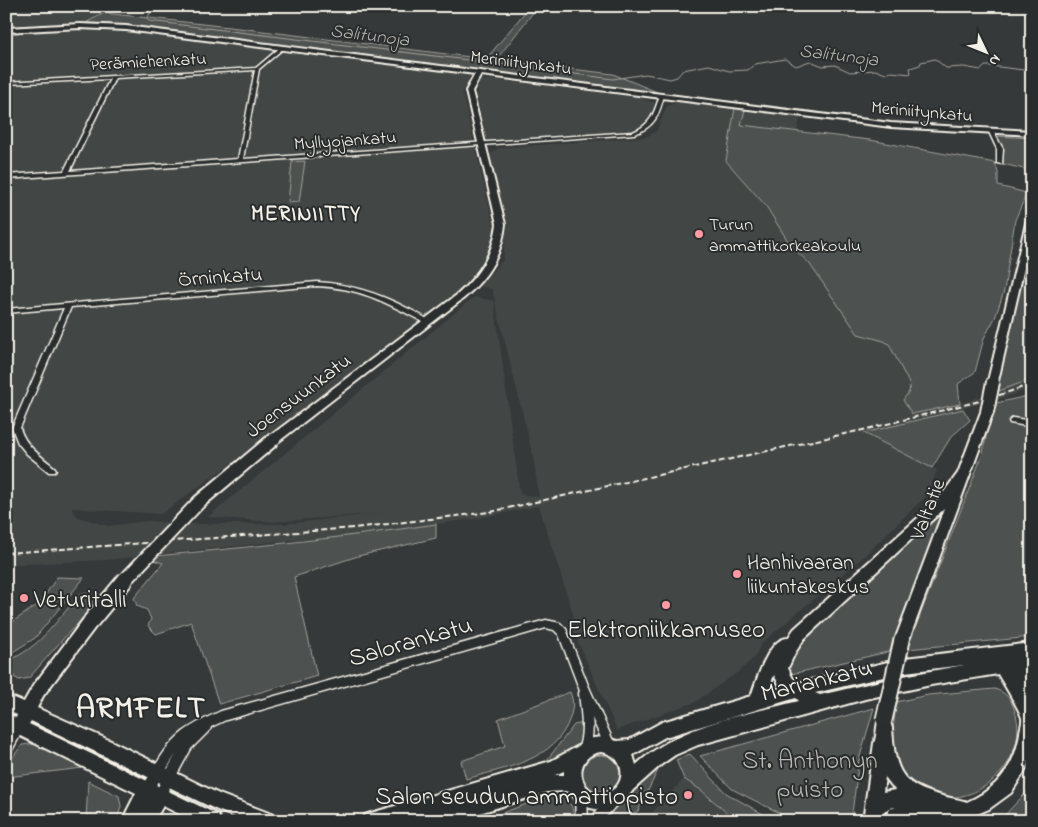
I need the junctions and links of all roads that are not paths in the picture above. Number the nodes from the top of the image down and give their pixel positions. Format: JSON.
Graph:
{"nodes":[{"id":1,"x":6,"y":30,"type":"edge"},
{"id":2,"x":284,"y":47,"type":"junction"},
{"id":3,"x":257,"y":69,"type":"junction"},
{"id":4,"x":480,"y":72,"type":"junction"},
{"id":5,"x":113,"y":77,"type":"junction"},
{"id":6,"x":6,"y":83,"type":"edge"},
{"id":7,"x":662,"y":95,"type":"junction"},
{"id":8,"x":991,"y":132,"type":"junction"},
{"id":9,"x":1032,"y":133,"type":"edge"},
{"id":10,"x":481,"y":144,"type":"junction"},
{"id":11,"x":240,"y":161,"type":"junction"},
{"id":12,"x":1000,"y":163,"type":"dead end"},
{"id":13,"x":66,"y":173,"type":"junction"},
{"id":14,"x":6,"y":177,"type":"edge"},
{"id":15,"x":1032,"y":213,"type":"edge"},
{"id":16,"x":69,"y":305,"type":"junction"},
{"id":17,"x":6,"y":311,"type":"edge"},
{"id":18,"x":427,"y":322,"type":"junction"},
{"id":19,"x":1013,"y":421,"type":"dead end"},
{"id":20,"x":1032,"y":424,"type":"edge"},
{"id":21,"x":52,"y":470,"type":"dead end"},
{"id":22,"x":965,"y":473,"type":"junction"},
{"id":23,"x":799,"y":634,"type":"junction"},
{"id":24,"x":1032,"y":650,"type":"edge"},
{"id":25,"x":1015,"y":666,"type":"edge"},
{"id":26,"x":583,"y":686,"type":"junction"},
{"id":27,"x":796,"y":691,"type":"junction"},
{"id":28,"x":6,"y":702,"type":"edge"},
{"id":29,"x":758,"y":702,"type":"junction"},
{"id":30,"x":819,"y":703,"type":"junction"},
{"id":31,"x":28,"y":711,"type":"junction"},
{"id":32,"x":13,"y":724,"type":"edge"},
{"id":33,"x":884,"y":724,"type":"junction"},
{"id":34,"x":613,"y":748,"type":"junction"},
{"id":35,"x":6,"y":750,"type":"edge"},
{"id":36,"x":580,"y":753,"type":"junction"},
{"id":37,"x":163,"y":775,"type":"junction"},
{"id":38,"x":628,"y":784,"type":"junction"},
{"id":39,"x":579,"y":790,"type":"junction"},
{"id":40,"x":153,"y":793,"type":"junction"},
{"id":41,"x":617,"y":799,"type":"junction"},
{"id":42,"x":932,"y":804,"type":"junction"},
{"id":43,"x":872,"y":816,"type":"edge"},
{"id":44,"x":970,"y":816,"type":"edge"},
{"id":45,"x":130,"y":821,"type":"edge"},
{"id":46,"x":145,"y":821,"type":"edge"},
{"id":47,"x":212,"y":821,"type":"edge"},
{"id":48,"x":268,"y":821,"type":"edge"},
{"id":49,"x":371,"y":821,"type":"edge"},
{"id":50,"x":425,"y":821,"type":"edge"},
{"id":51,"x":582,"y":821,"type":"edge"},
{"id":52,"x":597,"y":821,"type":"edge"},
{"id":53,"x":891,"y":821,"type":"edge"}],
"edges":[{"from":1,"to":2,"type":"main road","name":"Meriniitynkatu"},
{"from":2,"to":3,"type":"street"},
{"from":2,"to":4,"type":"main road","name":"Meriniitynkatu"},
{"from":3,"to":5,"type":"street","name":"Perämiehenkatu"},
{"from":3,"to":11,"type":"street"},
{"from":4,"to":7,"type":"main road","name":"Meriniitynkatu"},
{"from":4,"to":10,"type":"main road","name":"Joensuunkatu"},
{"from":5,"to":6,"type":"street","name":"Perämiehenkatu"},
{"from":5,"to":13,"type":"street"},
{"from":7,"to":8,"type":"main road","name":"Meriniitynkatu"},
{"from":7,"to":10,"type":"street","name":"Myllyojankatu"},
{"from":8,"to":9,"type":"main road","name":"Meriniitynkatu"},
{"from":8,"to":12,"type":"street"},
{"from":10,"to":11,"type":"street","name":"Myllyojankatu"},
{"from":10,"to":18,"type":"main road","name":"Joensuunkatu"},
{"from":11,"to":13,"type":"street","name":"Myllyojankatu"},
{"from":13,"to":14,"type":"street","name":"Myllyojankatu"},
{"from":15,"to":22,"type":"main road","name":"Valtatie","bridge":true},
{"from":16,"to":17,"type":"street","name":"Örninkatu"},
{"from":16,"to":18,"type":"street","name":"Örninkatu"},
{"from":16,"to":21,"type":"street"},
{"from":18,"to":31,"type":"main road","name":"Joensuunkatu","bridge":true},
{"from":19,"to":20,"type":"street"},
{"from":22,"to":23,"type":"main road"},
{"from":22,"to":33,"type":"main road","name":"Valtatie","bridge":true},
{"from":23,"to":27,"type":"main road"},
{"from":23,"to":29,"type":"main road"},
{"from":24,"to":25,"type":"main road"},
{"from":25,"to":27,"type":"main road","name":"Mariankatu"},
{"from":25,"to":30,"type":"main road","name":"Mariankatu"},
{"from":25,"to":44,"type":"main road"},
{"from":26,"to":34,"type":"street","name":"Salorankatu"},
{"from":26,"to":36,"type":"street","name":"Salorankatu"},
{"from":26,"to":37,"type":"street","name":"Salorankatu"},
{"from":27,"to":29,"type":"main road","name":"Mariankatu"},
{"from":27,"to":30,"type":"main road"},
{"from":28,"to":31,"type":"main road"},
{"from":29,"to":34,"type":"main road","name":"Mariankatu"},
{"from":30,"to":38,"type":"main road","name":"Mariankatu"},
{"from":31,"to":32,"type":"main road","name":"Joensuunkatu"},
{"from":31,"to":37,"type":"main road"},
{"from":32,"to":35,"type":"street"},
{"from":32,"to":40,"type":"main road"},
{"from":33,"to":42,"type":"main road"},
{"from":33,"to":43,"type":"main road","name":"Valtatie"},
{"from":34,"to":36,"type":"main road"},
{"from":34,"to":38,"type":"main road"},
{"from":36,"to":39,"type":"main road"},
{"from":36,"to":49,"type":"main road"},
{"from":37,"to":40,"type":"street","name":"Salorankatu"},
{"from":37,"to":48,"type":"main road"},
{"from":38,"to":41,"type":"main road"},
{"from":39,"to":41,"type":"main road"},
{"from":39,"to":50,"type":"main road"},
{"from":39,"to":51,"type":"street"},
{"from":40,"to":45,"type":"main road"},
{"from":40,"to":46,"type":"main road"},
{"from":40,"to":47,"type":"main road"},
{"from":41,"to":52,"type":"street"},
{"from":42,"to":43,"type":"main road"},
{"from":42,"to":44,"type":"main road"},
{"from":44,"to":53,"type":"main road"}]}
